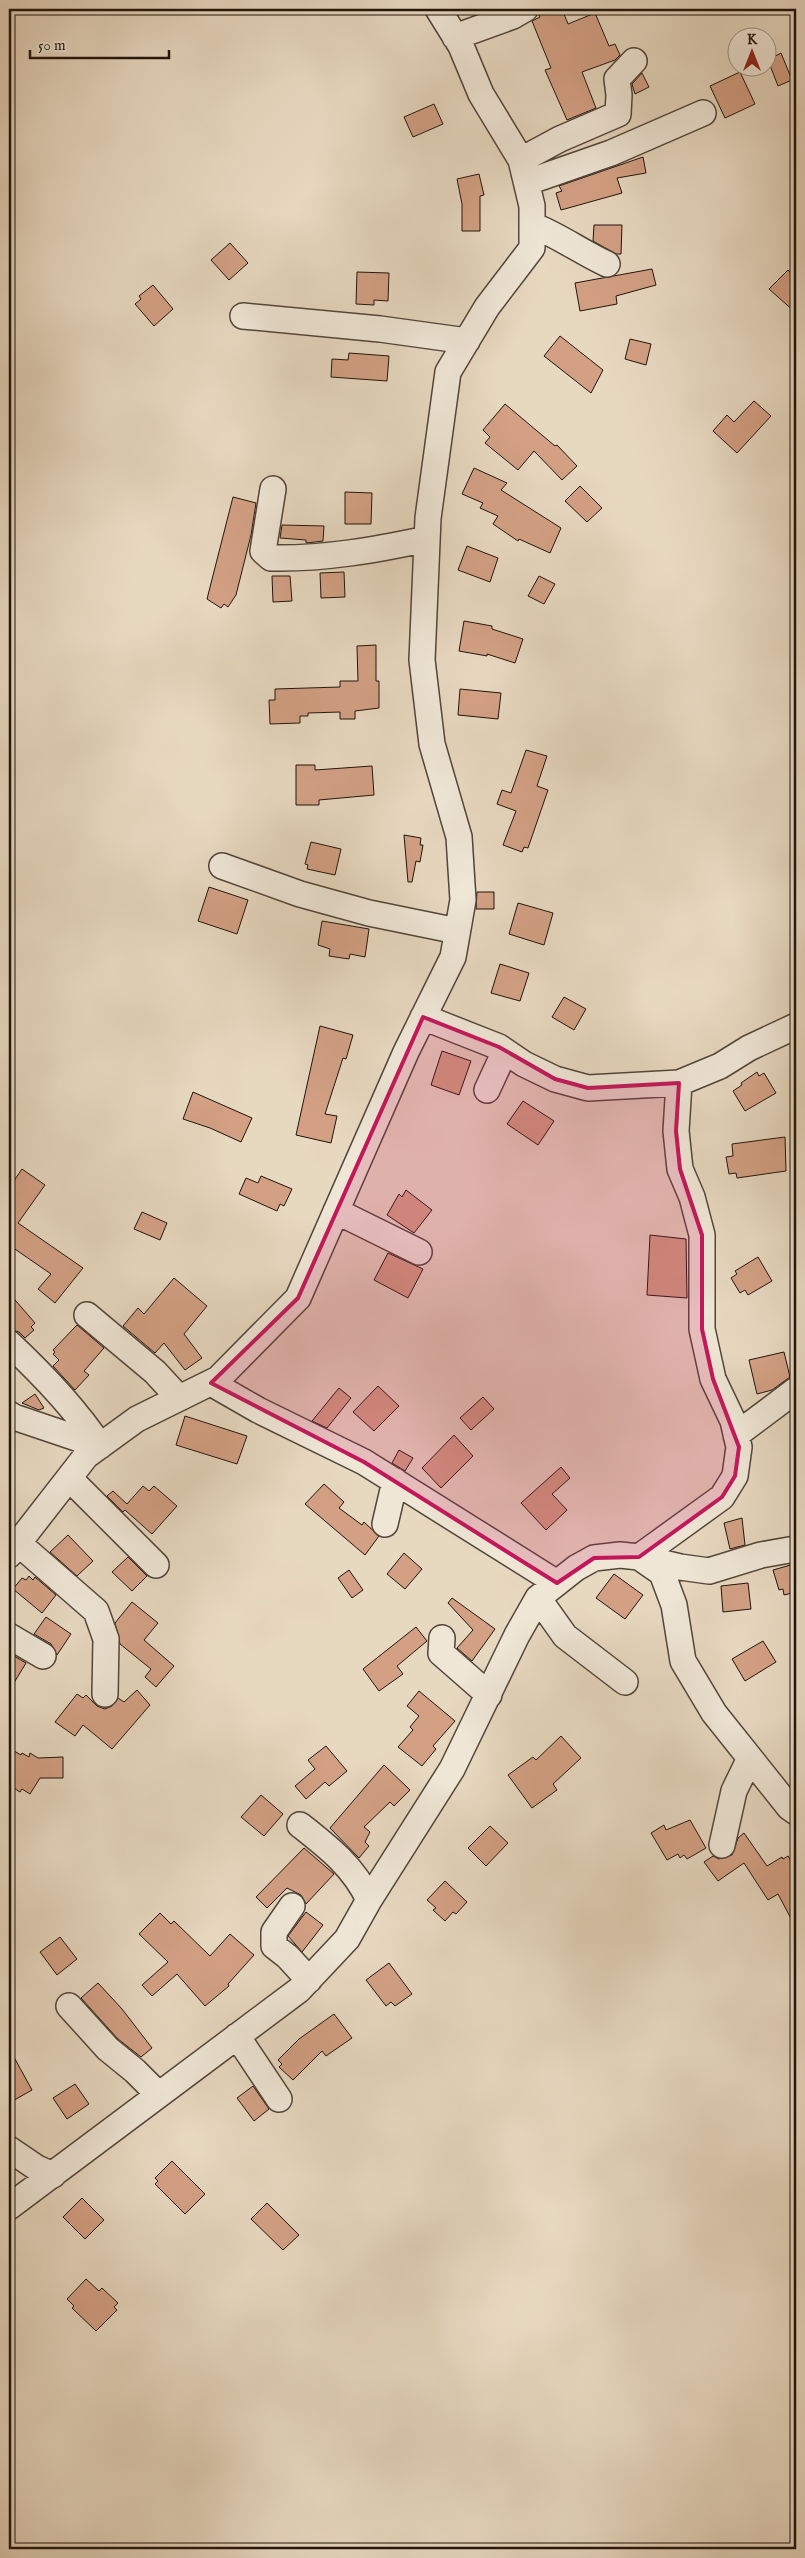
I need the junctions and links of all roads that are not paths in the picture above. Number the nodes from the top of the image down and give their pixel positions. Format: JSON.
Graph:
{"nodes":[{"id":1,"x":438,"y":9,"type":"edge"},
{"id":2,"x":525,"y":9,"type":"edge"},
{"id":3,"x":455,"y":37,"type":"junction"},
{"id":4,"x":634,"y":61,"type":"dead end"},
{"id":5,"x":703,"y":113,"type":"dead end"},
{"id":6,"x":525,"y":171,"type":"junction"},
{"id":7,"x":532,"y":225,"type":"junction"},
{"id":8,"x":607,"y":264,"type":"dead end"},
{"id":9,"x":243,"y":316,"type":"dead end"},
{"id":10,"x":467,"y":341,"type":"junction"},
{"id":11,"x":273,"y":489,"type":"dead end"},
{"id":12,"x":427,"y":539,"type":"junction"},
{"id":13,"x":222,"y":866,"type":"dead end"},
{"id":14,"x":457,"y":931,"type":"junction"},
{"id":15,"x":423,"y":1017,"type":"junction"},
{"id":16,"x":796,"y":1026,"type":"edge"},
{"id":17,"x":505,"y":1051,"type":"junction"},
{"id":18,"x":679,"y":1083,"type":"junction"},
{"id":19,"x":488,"y":1090,"type":"dead end"},
{"id":20,"x":336,"y":1211,"type":"junction"},
{"id":21,"x":419,"y":1252,"type":"dead end"},
{"id":22,"x":87,"y":1315,"type":"dead end"},
{"id":23,"x":9,"y":1343,"type":"edge"},
{"id":24,"x":211,"y":1382,"type":"junction"},
{"id":25,"x":796,"y":1390,"type":"edge"},
{"id":26,"x":179,"y":1398,"type":"junction"},
{"id":27,"x":9,"y":1414,"type":"edge"},
{"id":28,"x":736,"y":1435,"type":"junction"},
{"id":29,"x":100,"y":1446,"type":"junction"},
{"id":30,"x":69,"y":1478,"type":"junction"},
{"id":31,"x":395,"y":1481,"type":"junction"},
{"id":32,"x":385,"y":1524,"type":"dead end"},
{"id":33,"x":13,"y":1549,"type":"edge"},
{"id":34,"x":795,"y":1549,"type":"dead end"},
{"id":35,"x":639,"y":1557,"type":"junction"},
{"id":36,"x":156,"y":1565,"type":"dead end"},
{"id":37,"x":557,"y":1583,"type":"junction"},
{"id":38,"x":538,"y":1598,"type":"junction"},
{"id":39,"x":9,"y":1636,"type":"edge"},
{"id":40,"x":442,"y":1638,"type":"dead end"},
{"id":41,"x":43,"y":1656,"type":"dead end"},
{"id":42,"x":625,"y":1682,"type":"dead end"},
{"id":43,"x":106,"y":1694,"type":"dead end"},
{"id":44,"x":489,"y":1695,"type":"junction"},
{"id":45,"x":750,"y":1758,"type":"junction"},
{"id":46,"x":796,"y":1812,"type":"edge"},
{"id":47,"x":300,"y":1825,"type":"dead end"},
{"id":48,"x":722,"y":1845,"type":"dead end"},
{"id":49,"x":369,"y":1900,"type":"junction"},
{"id":50,"x":292,"y":1906,"type":"dead end"},
{"id":51,"x":309,"y":1980,"type":"junction"},
{"id":52,"x":69,"y":2006,"type":"dead end"},
{"id":53,"x":238,"y":2036,"type":"junction"},
{"id":54,"x":158,"y":2094,"type":"junction"},
{"id":55,"x":279,"y":2099,"type":"dead end"},
{"id":56,"x":9,"y":2149,"type":"edge"},
{"id":57,"x":53,"y":2175,"type":"junction"},
{"id":58,"x":9,"y":2208,"type":"edge"}],
"edges":[{"from":1,"to":3,"type":"street"},
{"from":2,"to":3,"type":"street"},
{"from":3,"to":6,"type":"street"},
{"from":4,"to":6,"type":"street"},
{"from":5,"to":6,"type":"street"},
{"from":6,"to":7,"type":"street"},
{"from":7,"to":8,"type":"street"},
{"from":7,"to":10,"type":"street"},
{"from":9,"to":10,"type":"street"},
{"from":10,"to":12,"type":"street"},
{"from":11,"to":12,"type":"street"},
{"from":12,"to":14,"type":"street"},
{"from":13,"to":14,"type":"street"},
{"from":14,"to":15,"type":"street"},
{"from":15,"to":17,"type":"street"},
{"from":15,"to":20,"type":"street"},
{"from":16,"to":18,"type":"street"},
{"from":17,"to":18,"type":"street"},
{"from":17,"to":19,"type":"street"},
{"from":18,"to":28,"type":"street"},
{"from":20,"to":21,"type":"street"},
{"from":20,"to":24,"type":"street"},
{"from":22,"to":26,"type":"street"},
{"from":23,"to":29,"type":"street"},
{"from":24,"to":26,"type":"street"},
{"from":24,"to":31,"type":"street"},
{"from":25,"to":28,"type":"street"},
{"from":26,"to":29,"type":"street"},
{"from":27,"to":29,"type":"street"},
{"from":28,"to":35,"type":"street"},
{"from":29,"to":30,"type":"street"},
{"from":30,"to":33,"type":"street"},
{"from":30,"to":36,"type":"street"},
{"from":31,"to":32,"type":"street"},
{"from":31,"to":37,"type":"street"},
{"from":33,"to":43,"type":"street"},
{"from":34,"to":35,"type":"street"},
{"from":35,"to":37,"type":"street"},
{"from":35,"to":45,"type":"street"},
{"from":37,"to":38,"type":"street"},
{"from":38,"to":42,"type":"street"},
{"from":38,"to":44,"type":"street"},
{"from":39,"to":41,"type":"street"},
{"from":40,"to":44,"type":"street"},
{"from":44,"to":49,"type":"street"},
{"from":45,"to":46,"type":"street"},
{"from":45,"to":48,"type":"street"},
{"from":47,"to":49,"type":"street"},
{"from":49,"to":51,"type":"street"},
{"from":50,"to":51,"type":"street"},
{"from":51,"to":53,"type":"street"},
{"from":52,"to":54,"type":"street"},
{"from":53,"to":54,"type":"street"},
{"from":53,"to":55,"type":"street"},
{"from":54,"to":57,"type":"street"},
{"from":56,"to":57,"type":"street"},
{"from":57,"to":58,"type":"street"}]}
